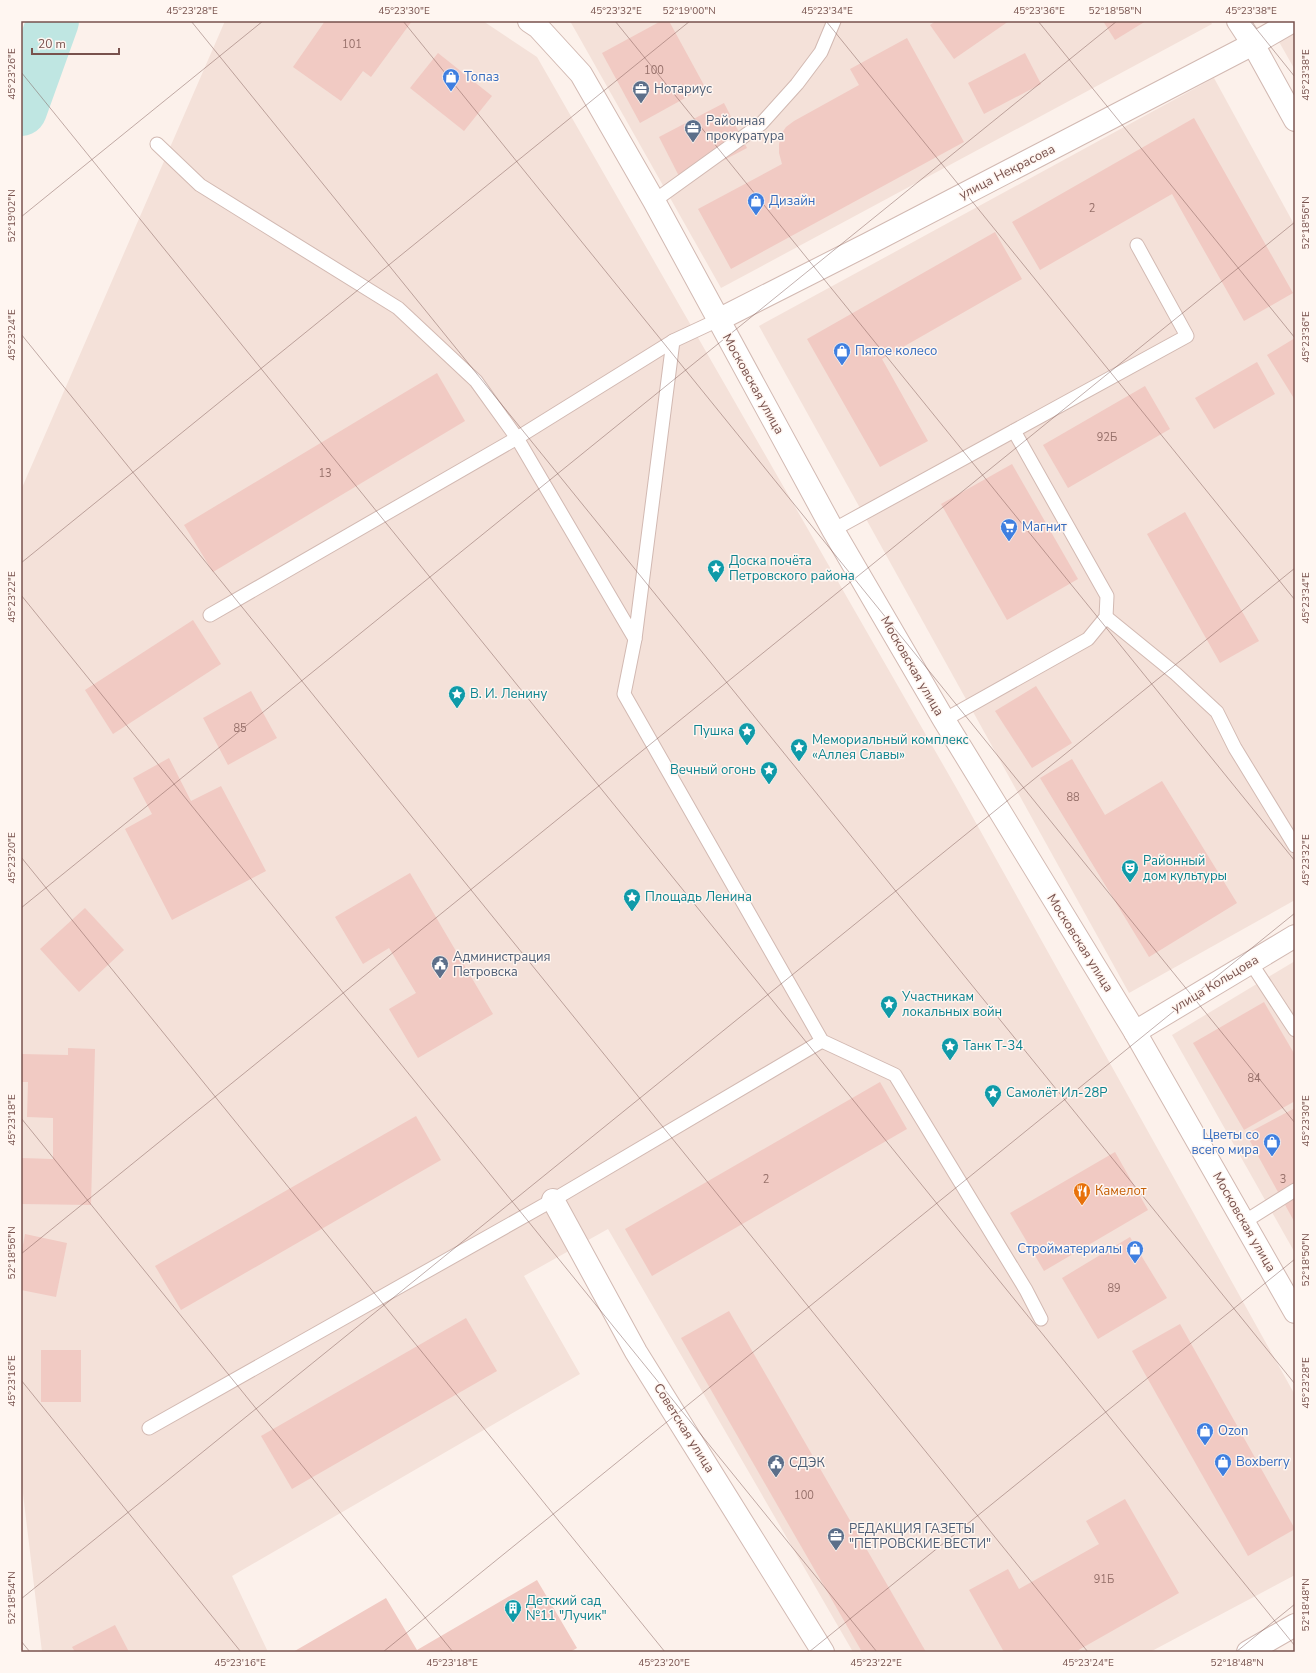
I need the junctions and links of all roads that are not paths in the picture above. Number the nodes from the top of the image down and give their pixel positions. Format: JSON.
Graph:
{"nodes":[{"id":1,"x":529,"y":21,"type":"edge"},
{"id":2,"x":834,"y":21,"type":"edge"},
{"id":3,"x":1238,"y":21,"type":"edge"},
{"id":4,"x":1293,"y":21,"type":"edge"},
{"id":5,"x":1253,"y":44,"type":"junction"},
{"id":6,"x":1295,"y":120,"type":"edge"},
{"id":7,"x":157,"y":144,"type":"dead end"},
{"id":8,"x":654,"y":201,"type":"junction"},
{"id":9,"x":1137,"y":245,"type":"dead end"},
{"id":10,"x":718,"y":320,"type":"junction"},
{"id":11,"x":673,"y":341,"type":"junction"},
{"id":12,"x":1014,"y":431,"type":"junction"},
{"id":13,"x":517,"y":438,"type":"junction"},
{"id":14,"x":833,"y":530,"type":"junction"},
{"id":15,"x":210,"y":615,"type":"dead end"},
{"id":16,"x":1106,"y":617,"type":"junction"},
{"id":17,"x":635,"y":639,"type":"junction"},
{"id":18,"x":944,"y":720,"type":"junction"},
{"id":19,"x":1295,"y":846,"type":"edge"},
{"id":20,"x":1295,"y":936,"type":"edge"},
{"id":21,"x":1251,"y":963,"type":"junction"},
{"id":22,"x":1295,"y":1030,"type":"edge"},
{"id":23,"x":1135,"y":1032,"type":"junction"},
{"id":24,"x":822,"y":1042,"type":"junction"},
{"id":25,"x":1295,"y":1190,"type":"edge"},
{"id":26,"x":553,"y":1200,"type":"junction"},
{"id":27,"x":1244,"y":1222,"type":"junction"},
{"id":28,"x":1295,"y":1312,"type":"edge"},
{"id":29,"x":1041,"y":1319,"type":"dead end"},
{"id":30,"x":149,"y":1428,"type":"dead end"},
{"id":31,"x":1295,"y":1624,"type":"edge"},
{"id":32,"x":823,"y":1652,"type":"edge"},
{"id":33,"x":1248,"y":1652,"type":"edge"}],
"edges":[{"from":1,"to":8,"type":"street","name":"Московская улица"},
{"from":2,"to":8,"type":"lane"},
{"from":3,"to":5,"type":"street"},
{"from":4,"to":5,"type":"street","name":"улица Некрасова"},
{"from":5,"to":6,"type":"street"},
{"from":5,"to":10,"type":"street","name":"улица Некрасова"},
{"from":7,"to":13,"type":"lane"},
{"from":8,"to":10,"type":"street","name":"Московская улица"},
{"from":9,"to":12,"type":"lane"},
{"from":10,"to":11,"type":"lane"},
{"from":10,"to":14,"type":"street","name":"Московская улица"},
{"from":11,"to":13,"type":"lane"},
{"from":11,"to":17,"type":"lane"},
{"from":12,"to":14,"type":"lane"},
{"from":12,"to":16,"type":"lane"},
{"from":13,"to":15,"type":"lane"},
{"from":13,"to":17,"type":"lane"},
{"from":14,"to":18,"type":"street","name":"Московская улица"},
{"from":16,"to":18,"type":"lane"},
{"from":16,"to":19,"type":"lane"},
{"from":17,"to":24,"type":"lane"},
{"from":18,"to":23,"type":"street","name":"Московская улица"},
{"from":20,"to":21,"type":"street","name":"улица Кольцова"},
{"from":21,"to":22,"type":"lane"},
{"from":21,"to":23,"type":"street","name":"улица Кольцова"},
{"from":23,"to":27,"type":"street","name":"Московская улица"},
{"from":24,"to":26,"type":"lane"},
{"from":24,"to":29,"type":"lane"},
{"from":25,"to":27,"type":"lane"},
{"from":26,"to":30,"type":"lane"},
{"from":26,"to":32,"type":"street","name":"Советская улица"},
{"from":27,"to":28,"type":"street","name":"Московская улица"},
{"from":31,"to":33,"type":"street"}]}
